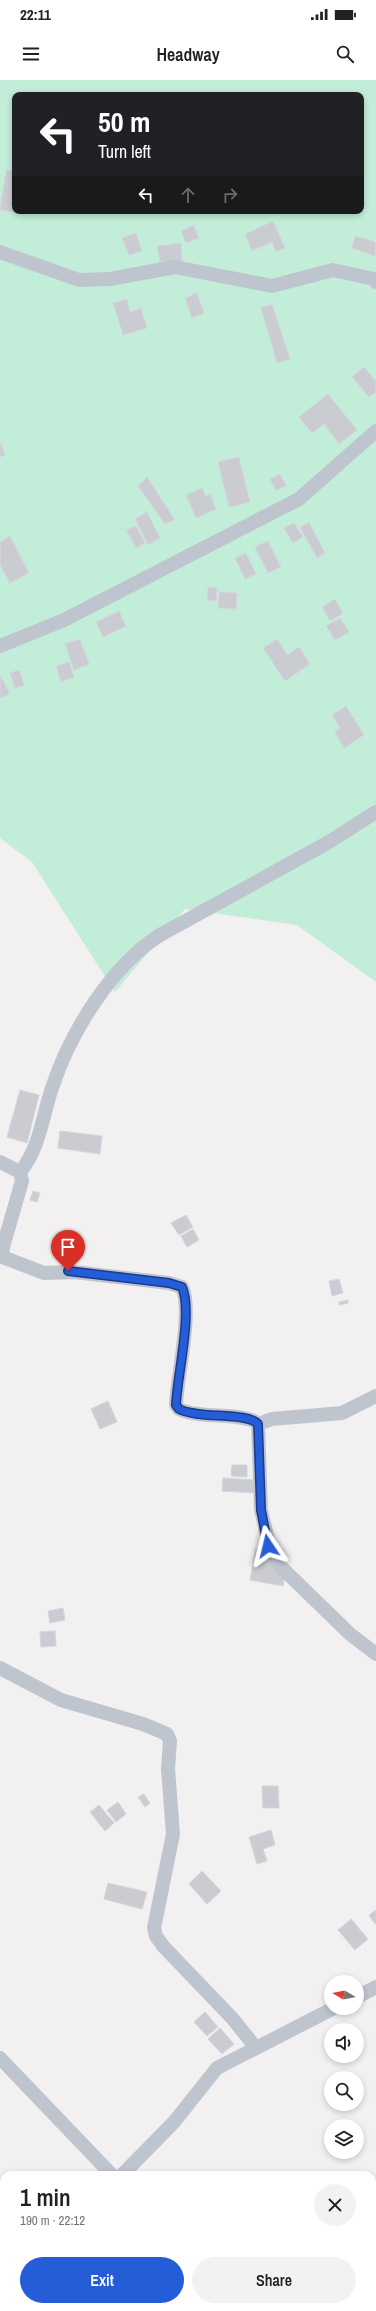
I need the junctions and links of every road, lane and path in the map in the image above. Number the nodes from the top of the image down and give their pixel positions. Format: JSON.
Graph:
{"nodes":[{"id":1,"x":0,"y":252,"type":"edge"},
{"id":2,"x":375,"y":278,"type":"edge"},
{"id":3,"x":376,"y":431,"type":"edge"},
{"id":4,"x":0,"y":646,"type":"edge"},
{"id":5,"x":376,"y":812,"type":"edge"},
{"id":6,"x":0,"y":1162,"type":"edge"},
{"id":7,"x":20,"y":1172,"type":"junction"},
{"id":8,"x":376,"y":1396,"type":"edge"},
{"id":9,"x":258,"y":1424,"type":"junction"},
{"id":10,"x":376,"y":1654,"type":"edge"},
{"id":11,"x":0,"y":1668,"type":"edge"},
{"id":12,"x":376,"y":1987,"type":"edge"},
{"id":13,"x":364,"y":1993,"type":"edge"},
{"id":14,"x":324,"y":2013,"type":"edge"},
{"id":15,"x":256,"y":2048,"type":"junction"},
{"id":16,"x":0,"y":2058,"type":"edge"},
{"id":17,"x":108,"y":2171,"type":"edge"},
{"id":18,"x":126,"y":2171,"type":"edge"}],
"edges":[{"from":1,"to":2,"type":"street"},
{"from":3,"to":4,"type":"street"},
{"from":5,"to":7,"type":"street"},
{"from":6,"to":7,"type":"street"},
{"from":7,"to":9,"type":"street"},
{"from":8,"to":9,"type":"street"},
{"from":9,"to":10,"type":"street"},
{"from":11,"to":15,"type":"street"},
{"from":12,"to":13,"type":"street"},
{"from":14,"to":15,"type":"street"},
{"from":15,"to":18,"type":"street"},
{"from":16,"to":17,"type":"street"}]}
